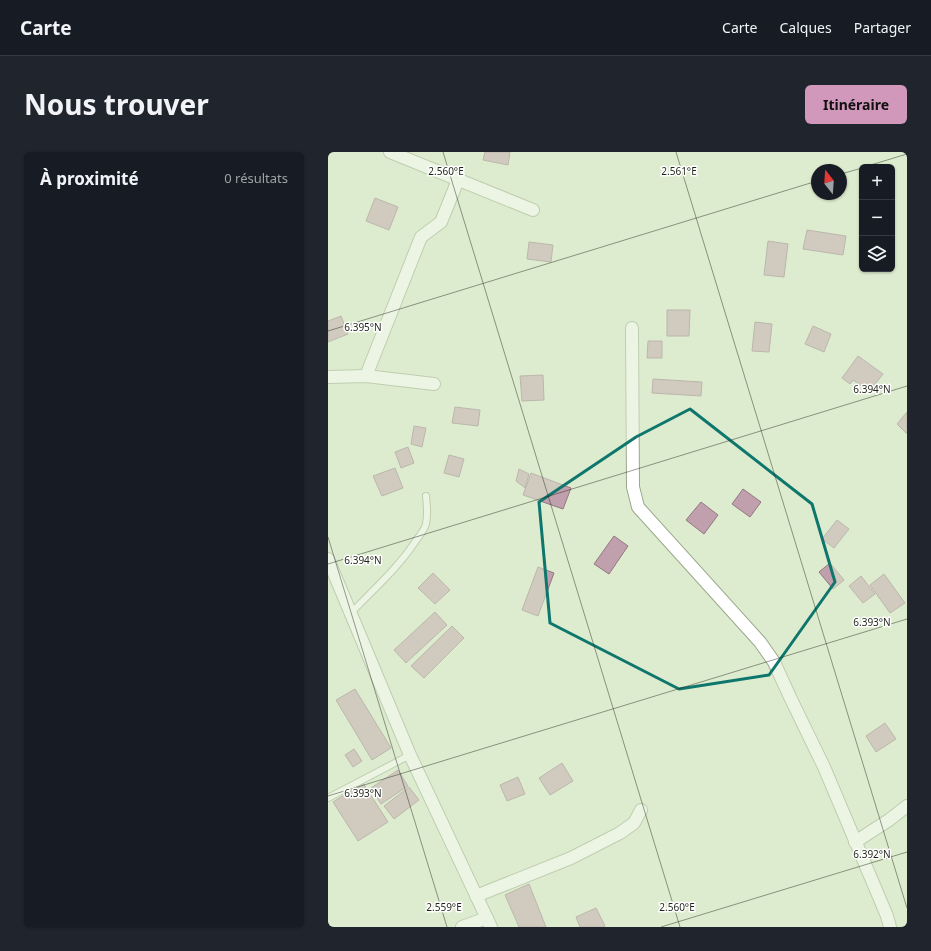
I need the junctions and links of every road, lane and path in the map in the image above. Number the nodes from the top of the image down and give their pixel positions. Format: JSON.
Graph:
{"nodes":[{"id":1,"x":390,"y":152,"type":"edge"},
{"id":2,"x":458,"y":180,"type":"junction"},
{"id":3,"x":533,"y":210,"type":"dead end"},
{"id":4,"x":632,"y":328,"type":"dead end"},
{"id":5,"x":366,"y":376,"type":"junction"},
{"id":6,"x":328,"y":377,"type":"edge"},
{"id":7,"x":434,"y":384,"type":"dead end"},
{"id":8,"x":426,"y":496,"type":"dead end"},
{"id":9,"x":328,"y":559,"type":"edge"},
{"id":10,"x":332,"y":583,"type":"edge"},
{"id":11,"x":351,"y":613,"type":"junction"},
{"id":12,"x":410,"y":755,"type":"junction"},
{"id":13,"x":328,"y":798,"type":"edge"},
{"id":14,"x":907,"y":806,"type":"edge"},
{"id":15,"x":641,"y":810,"type":"dead end"},
{"id":16,"x":856,"y":842,"type":"junction"},
{"id":17,"x":476,"y":896,"type":"junction"},
{"id":18,"x":489,"y":923,"type":"edge"},
{"id":19,"x":462,"y":927,"type":"edge"},
{"id":20,"x":890,"y":927,"type":"edge"}],
"edges":[{"from":1,"to":2,"type":"street"},
{"from":2,"to":3,"type":"street"},
{"from":2,"to":5,"type":"street"},
{"from":4,"to":16,"type":"street"},
{"from":5,"to":6,"type":"street"},
{"from":5,"to":7,"type":"street"},
{"from":8,"to":11,"type":"lane"},
{"from":9,"to":10,"type":"street"},
{"from":10,"to":11,"type":"street"},
{"from":11,"to":12,"type":"street"},
{"from":12,"to":13,"type":"lane"},
{"from":12,"to":17,"type":"street"},
{"from":14,"to":16,"type":"street"},
{"from":15,"to":17,"type":"street"},
{"from":16,"to":20,"type":"street"},
{"from":17,"to":18,"type":"street"},
{"from":18,"to":19,"type":"street"}]}
